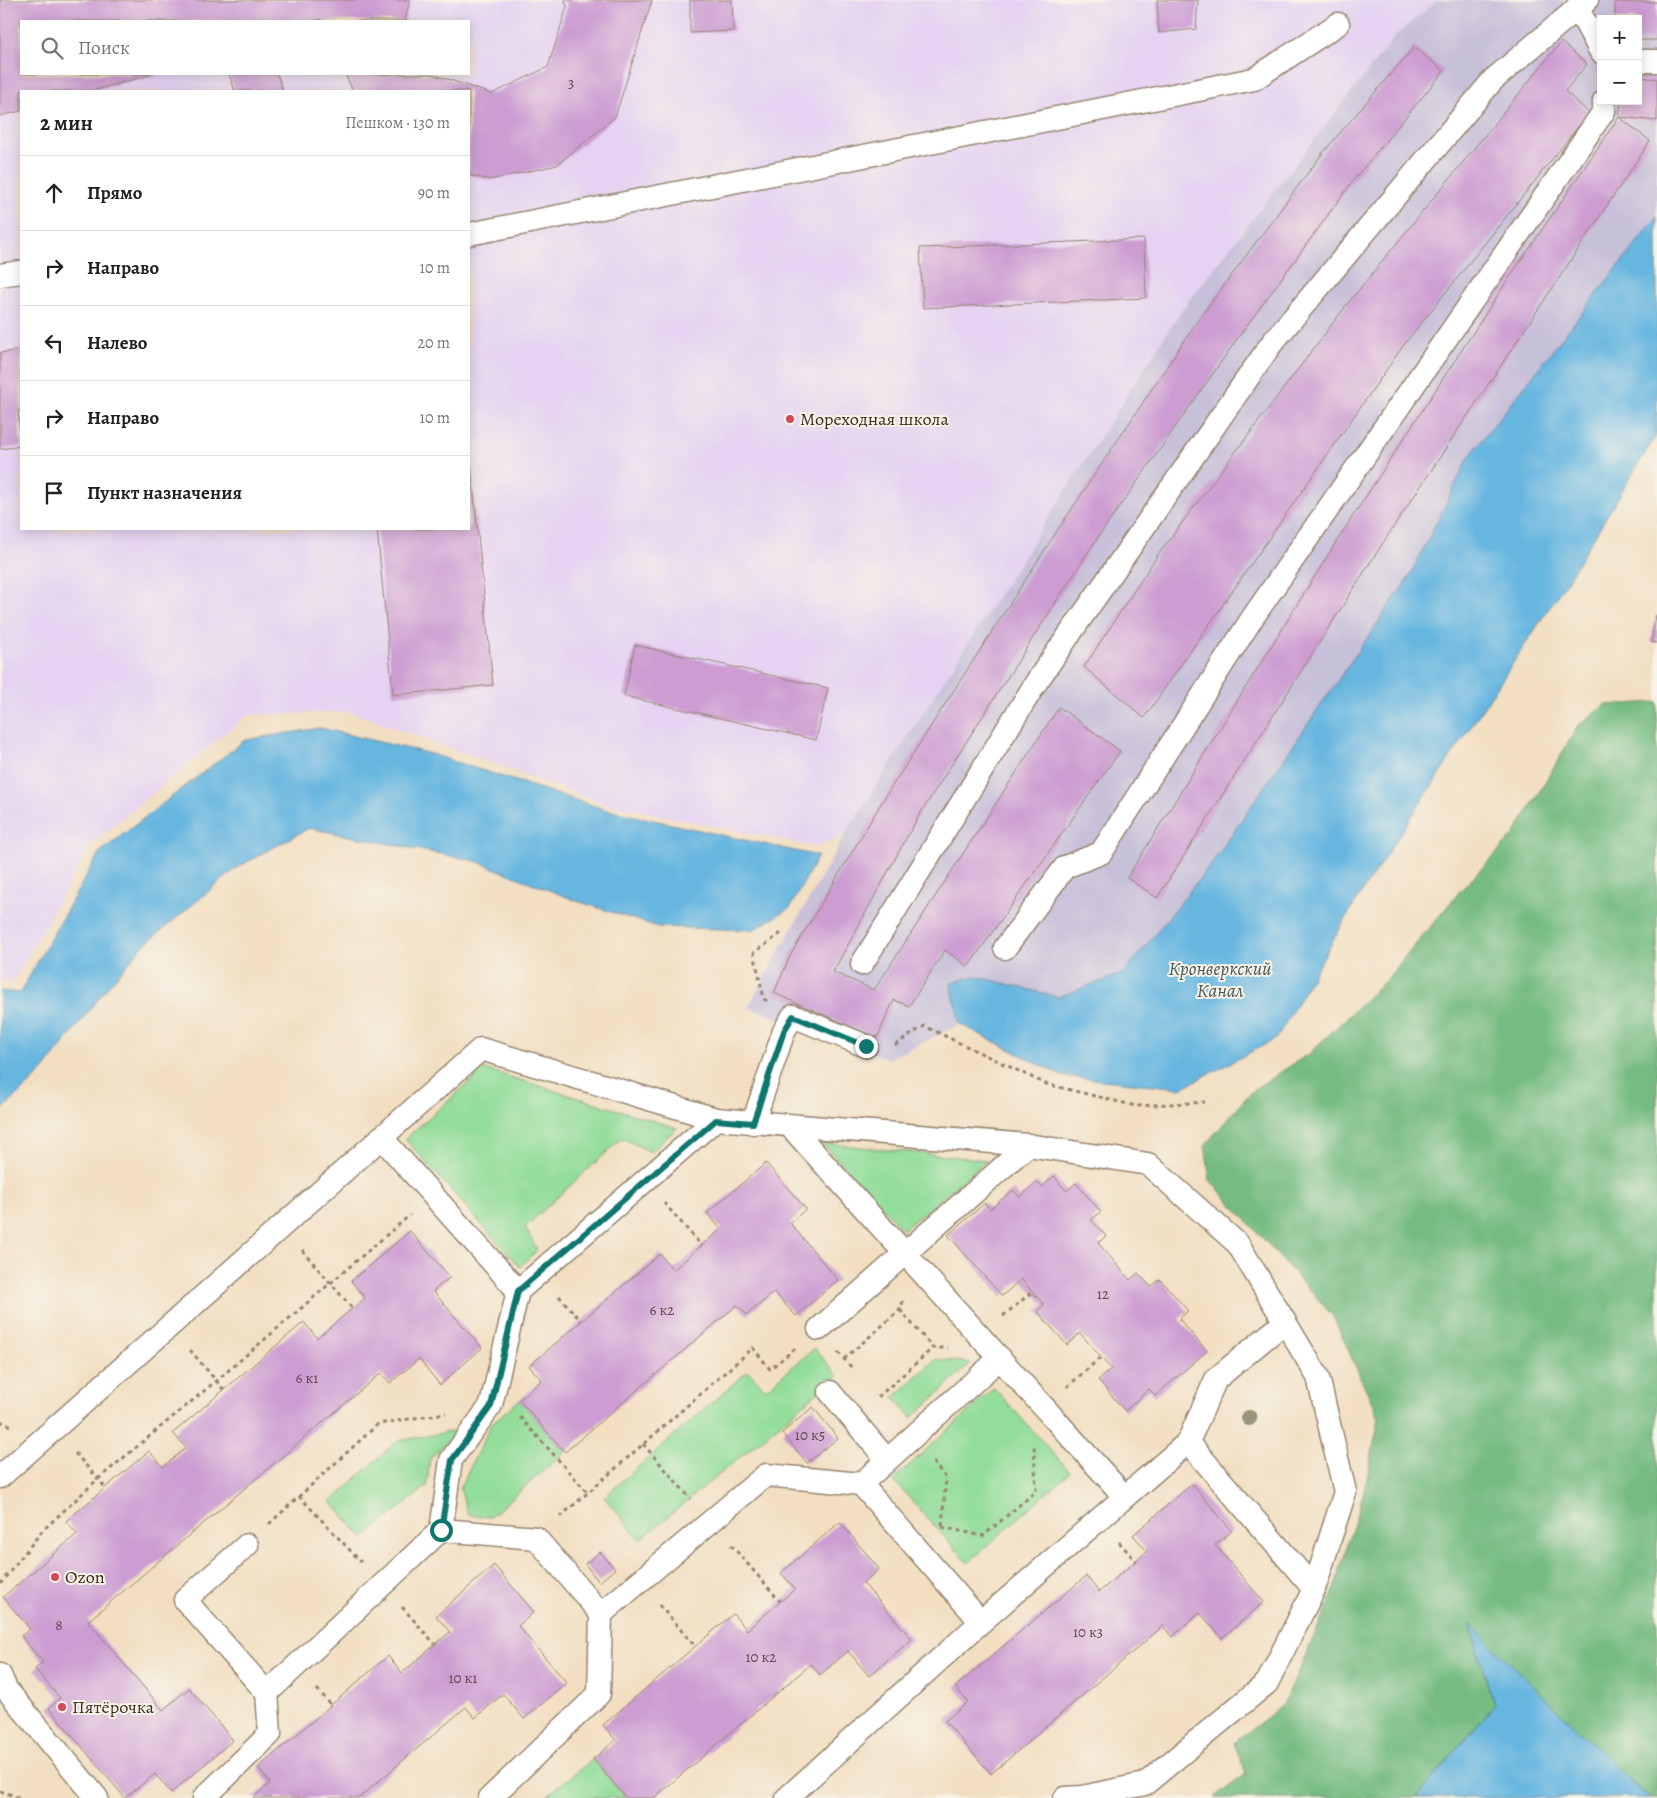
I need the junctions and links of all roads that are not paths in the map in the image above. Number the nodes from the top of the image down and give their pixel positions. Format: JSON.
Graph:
{"nodes":[{"id":1,"x":1582,"y":4,"type":"edge"},
{"id":2,"x":1338,"y":24,"type":"dead end"},
{"id":3,"x":1597,"y":42,"type":"edge"},
{"id":4,"x":1642,"y":61,"type":"edge"},
{"id":5,"x":1657,"y":61,"type":"edge"},
{"id":6,"x":1604,"y":105,"type":"edge"},
{"id":7,"x":470,"y":234,"type":"edge"},
{"id":8,"x":20,"y":272,"type":"edge"},
{"id":9,"x":0,"y":275,"type":"edge"},
{"id":10,"x":1005,"y":948,"type":"dead end"},
{"id":11,"x":862,"y":964,"type":"dead end"},
{"id":12,"x":866,"y":1046,"type":"road end"},
{"id":13,"x":716,"y":1120,"type":"junction"},
{"id":14,"x":753,"y":1123,"type":"junction"},
{"id":15,"x":790,"y":1126,"type":"junction"},
{"id":16,"x":381,"y":1137,"type":"junction"},
{"id":17,"x":1028,"y":1145,"type":"junction"},
{"id":18,"x":910,"y":1259,"type":"junction"},
{"id":19,"x":518,"y":1291,"type":"junction"},
{"id":20,"x":1285,"y":1322,"type":"junction"},
{"id":21,"x":818,"y":1329,"type":"road end"},
{"id":22,"x":995,"y":1353,"type":"junction"},
{"id":23,"x":830,"y":1392,"type":"dead end"},
{"id":24,"x":1188,"y":1442,"type":"junction"},
{"id":25,"x":887,"y":1460,"type":"junction"},
{"id":26,"x":0,"y":1477,"type":"edge"},
{"id":27,"x":861,"y":1484,"type":"junction"},
{"id":28,"x":1124,"y":1496,"type":"junction"},
{"id":29,"x":441,"y":1530,"type":"junction"},
{"id":30,"x":246,"y":1544,"type":"road end"},
{"id":31,"x":1314,"y":1589,"type":"junction"},
{"id":32,"x":601,"y":1614,"type":"junction"},
{"id":33,"x":981,"y":1622,"type":"junction"},
{"id":34,"x":0,"y":1675,"type":"edge"},
{"id":35,"x":267,"y":1693,"type":"junction"},
{"id":36,"x":97,"y":1798,"type":"edge"},
{"id":37,"x":204,"y":1798,"type":"edge"},
{"id":38,"x":490,"y":1798,"type":"edge"},
{"id":39,"x":788,"y":1798,"type":"edge"},
{"id":40,"x":1065,"y":1798,"type":"edge"}],
"edges":[{"from":1,"to":3,"type":"lane"},
{"from":1,"to":11,"type":"lane"},
{"from":2,"to":7,"type":"lane"},
{"from":4,"to":5,"type":"lane"},
{"from":6,"to":10,"type":"lane"},
{"from":8,"to":9,"type":"lane"},
{"from":12,"to":14,"type":"lane"},
{"from":13,"to":14,"type":"lane"},
{"from":13,"to":16,"type":"lane"},
{"from":13,"to":19,"type":"lane"},
{"from":14,"to":15,"type":"lane"},
{"from":15,"to":17,"type":"lane"},
{"from":15,"to":18,"type":"lane"},
{"from":16,"to":19,"type":"lane"},
{"from":16,"to":26,"type":"lane"},
{"from":17,"to":18,"type":"lane"},
{"from":17,"to":20,"type":"lane"},
{"from":18,"to":21,"type":"lane"},
{"from":18,"to":22,"type":"lane"},
{"from":19,"to":29,"type":"lane"},
{"from":20,"to":24,"type":"lane"},
{"from":20,"to":31,"type":"lane"},
{"from":22,"to":25,"type":"lane"},
{"from":22,"to":28,"type":"lane"},
{"from":23,"to":25,"type":"lane"},
{"from":24,"to":28,"type":"lane"},
{"from":24,"to":31,"type":"lane"},
{"from":25,"to":27,"type":"lane"},
{"from":27,"to":32,"type":"lane"},
{"from":27,"to":33,"type":"lane"},
{"from":28,"to":33,"type":"lane"},
{"from":29,"to":32,"type":"lane"},
{"from":29,"to":35,"type":"lane"},
{"from":30,"to":35,"type":"lane"},
{"from":31,"to":40,"type":"lane"},
{"from":32,"to":38,"type":"lane"},
{"from":33,"to":39,"type":"lane"},
{"from":34,"to":36,"type":"lane"},
{"from":35,"to":37,"type":"lane"}]}
